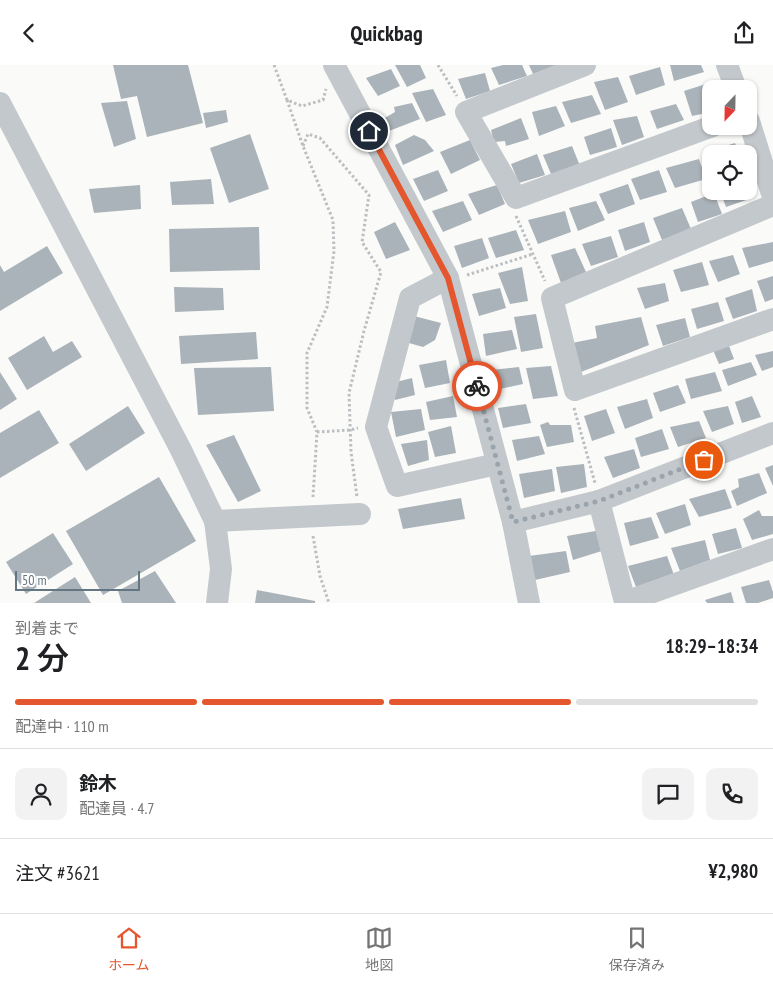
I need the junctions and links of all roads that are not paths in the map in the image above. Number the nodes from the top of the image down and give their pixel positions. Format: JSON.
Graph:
{"nodes":[{"id":1,"x":585,"y":65,"type":"edge"},
{"id":2,"x":727,"y":65,"type":"edge"},
{"id":3,"x":331,"y":74,"type":"edge"},
{"id":4,"x":733,"y":80,"type":"edge"},
{"id":5,"x":0,"y":103,"type":"edge"},
{"id":6,"x":702,"y":130,"type":"edge"},
{"id":7,"x":753,"y":135,"type":"edge"},
{"id":8,"x":773,"y":197,"type":"edge"},
{"id":9,"x":773,"y":205,"type":"edge"},
{"id":10,"x":458,"y":277,"type":"junction"},
{"id":11,"x":773,"y":319,"type":"edge"},
{"id":12,"x":773,"y":433,"type":"edge"},
{"id":13,"x":497,"y":464,"type":"junction"},
{"id":14,"x":599,"y":501,"type":"junction"},
{"id":15,"x":360,"y":514,"type":"road end"},
{"id":16,"x":215,"y":521,"type":"junction"},
{"id":17,"x":513,"y":522,"type":"junction"},
{"id":18,"x":773,"y":549,"type":"edge"},
{"id":19,"x":218,"y":603,"type":"edge"},
{"id":20,"x":529,"y":603,"type":"edge"}],
"edges":[{"from":1,"to":6,"type":"street"},
{"from":2,"to":4,"type":"street"},
{"from":3,"to":10,"type":"street"},
{"from":5,"to":16,"type":"street"},
{"from":7,"to":8,"type":"street"},
{"from":9,"to":11,"type":"street"},
{"from":10,"to":13,"type":"street"},
{"from":10,"to":13,"type":"street"},
{"from":12,"to":14,"type":"street"},
{"from":13,"to":17,"type":"street"},
{"from":14,"to":17,"type":"street"},
{"from":14,"to":18,"type":"street"},
{"from":15,"to":16,"type":"street"},
{"from":16,"to":19,"type":"street"},
{"from":17,"to":20,"type":"street"}]}
